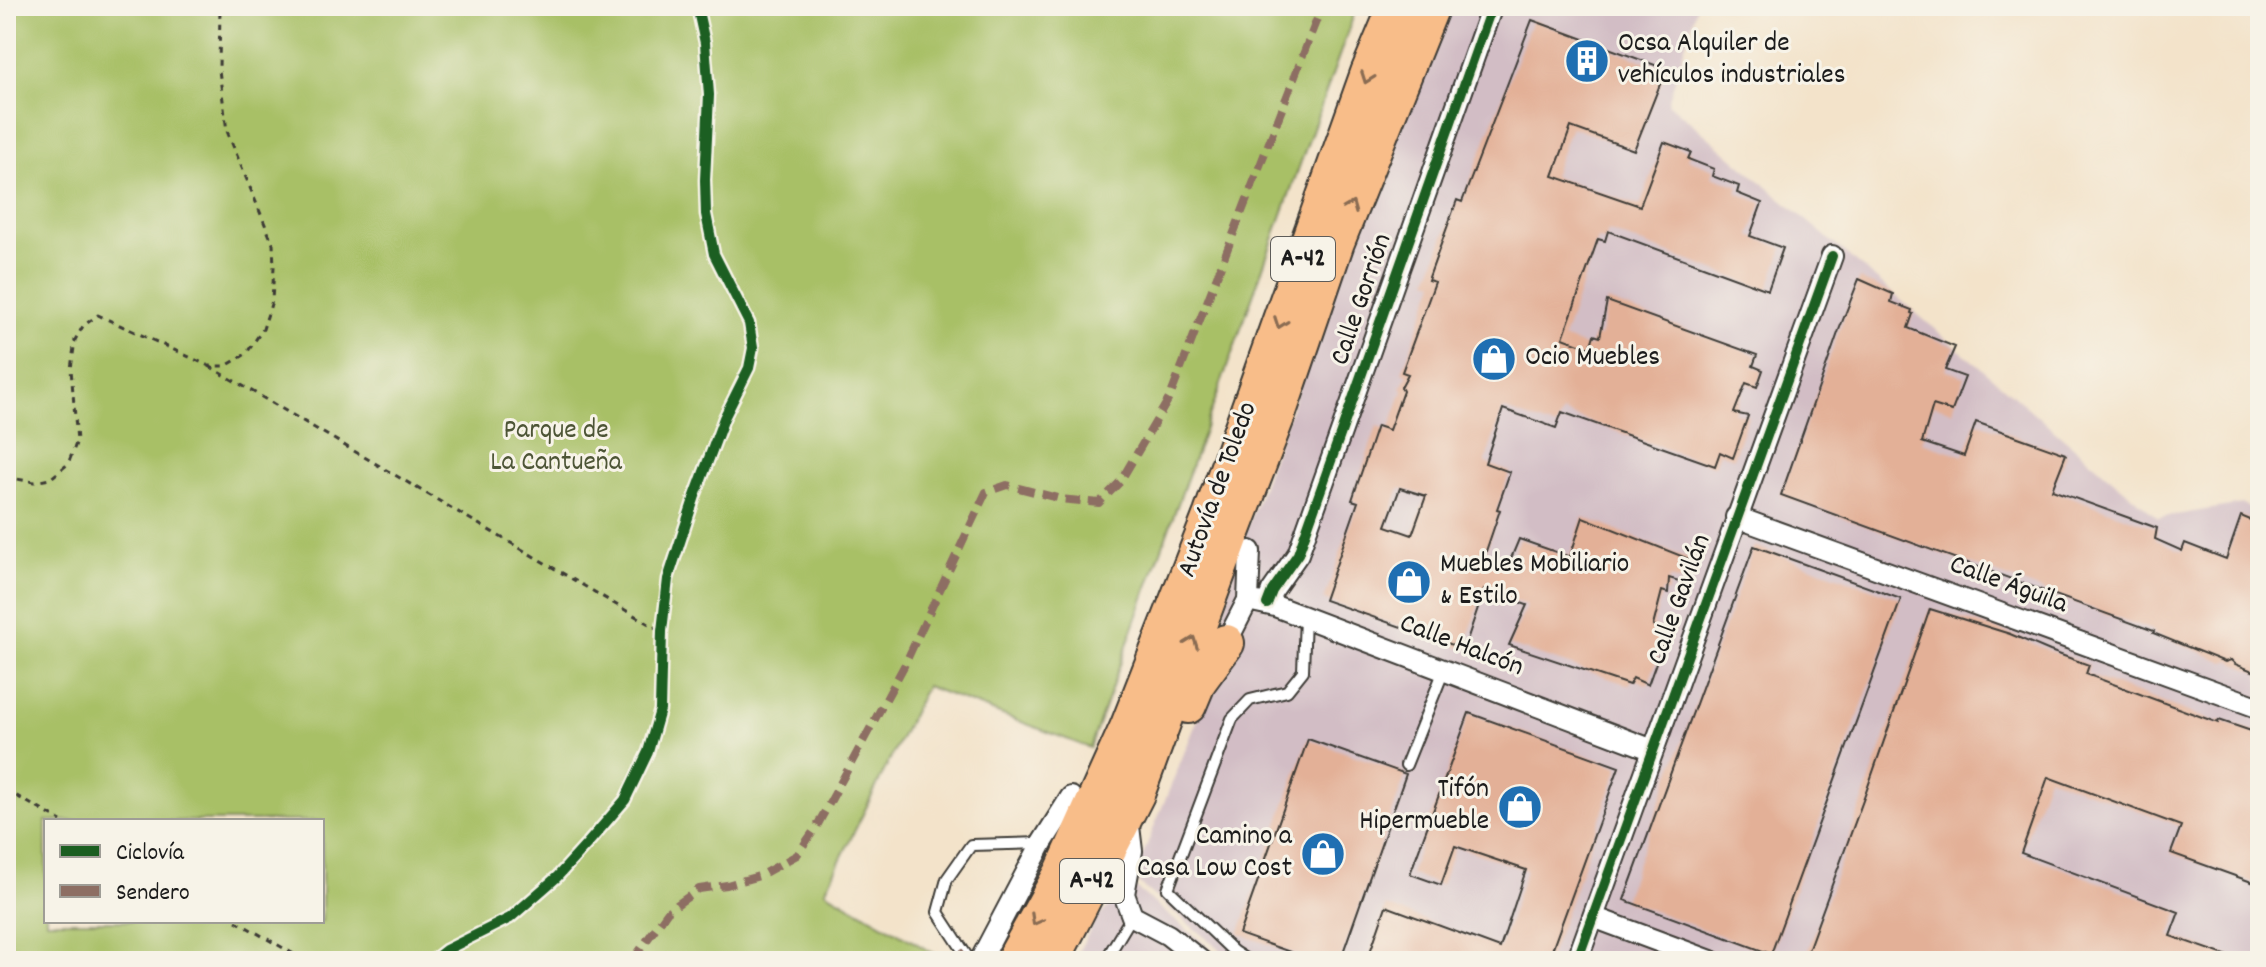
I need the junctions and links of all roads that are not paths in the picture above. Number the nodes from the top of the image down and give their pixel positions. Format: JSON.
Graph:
{"nodes":[{"id":1,"x":1397,"y":6,"type":"edge"},
{"id":2,"x":1431,"y":6,"type":"edge"},
{"id":3,"x":1492,"y":6,"type":"edge"},
{"id":4,"x":1832,"y":256,"type":"dead end"},
{"id":5,"x":1278,"y":412,"type":"junction"},
{"id":6,"x":1736,"y":517,"type":"junction"},
{"id":7,"x":1201,"y":541,"type":"junction"},
{"id":8,"x":1250,"y":551,"type":"joint"},
{"id":9,"x":1258,"y":602,"type":"junction"},
{"id":10,"x":1305,"y":617,"type":"junction"},
{"id":11,"x":1226,"y":643,"type":"joint"},
{"id":12,"x":1444,"y":670,"type":"junction"},
{"id":13,"x":2260,"y":708,"type":"edge"},
{"id":14,"x":1653,"y":750,"type":"junction"},
{"id":15,"x":1406,"y":765,"type":"dead end"},
{"id":16,"x":1071,"y":797,"type":"joint"},
{"id":17,"x":1132,"y":804,"type":"junction"},
{"id":18,"x":1042,"y":843,"type":"junction"},
{"id":19,"x":1132,"y":916,"type":"junction"},
{"id":20,"x":1593,"y":917,"type":"junction"},
{"id":21,"x":970,"y":961,"type":"edge"},
{"id":22,"x":980,"y":961,"type":"edge"},
{"id":23,"x":1014,"y":961,"type":"edge"},
{"id":24,"x":1051,"y":961,"type":"edge"},
{"id":25,"x":1105,"y":961,"type":"edge"},
{"id":26,"x":1201,"y":961,"type":"edge"},
{"id":27,"x":1248,"y":961,"type":"edge"},
{"id":28,"x":1577,"y":961,"type":"edge"},
{"id":29,"x":1711,"y":961,"type":"edge"}],
"edges":[{"from":1,"to":7,"type":"highway","name":"Autovía de Toledo","number":"A-42","one_way":true},
{"from":5,"to":2,"type":"highway","name":"Autovía de Toledo","number":"A-42","one_way":true},
{"from":3,"to":9,"type":"street","name":"Calle Gorrión"},
{"from":4,"to":6,"type":"street","name":"Calle Gavilán"},
{"from":5,"to":8,"type":"highway"},
{"from":17,"to":5,"type":"highway","name":"Autovía de Toledo","number":"A-42","one_way":true},
{"from":6,"to":13,"type":"street","name":"Calle Águila"},
{"from":6,"to":14,"type":"street","name":"Calle Gavilán"},
{"from":7,"to":16,"type":"highway"},
{"from":7,"to":23,"type":"highway","name":"Autovía de Toledo","number":"A-42","one_way":true},
{"from":8,"to":9,"type":"street"},
{"from":9,"to":10,"type":"street","name":"Calle Halcón"},
{"from":9,"to":11,"type":"street","name":"Calle Gorrión"},
{"from":10,"to":12,"type":"street","name":"Calle Halcón"},
{"from":10,"to":27,"type":"lane"},
{"from":11,"to":17,"type":"highway"},
{"from":12,"to":14,"type":"street","name":"Calle Halcón"},
{"from":12,"to":15,"type":"lane"},
{"from":14,"to":20,"type":"street","name":"Calle Gavilán"},
{"from":16,"to":18,"type":"street"},
{"from":17,"to":19,"type":"street"},
{"from":17,"to":24,"type":"highway","name":"Autovía de Toledo","number":"A-42"},
{"from":18,"to":21,"type":"lane"},
{"from":18,"to":22,"type":"street"},
{"from":19,"to":25,"type":"lane"},
{"from":19,"to":26,"type":"street"},
{"from":20,"to":28,"type":"street","name":"Calle Gavilán"},
{"from":20,"to":29,"type":"street"}]}
